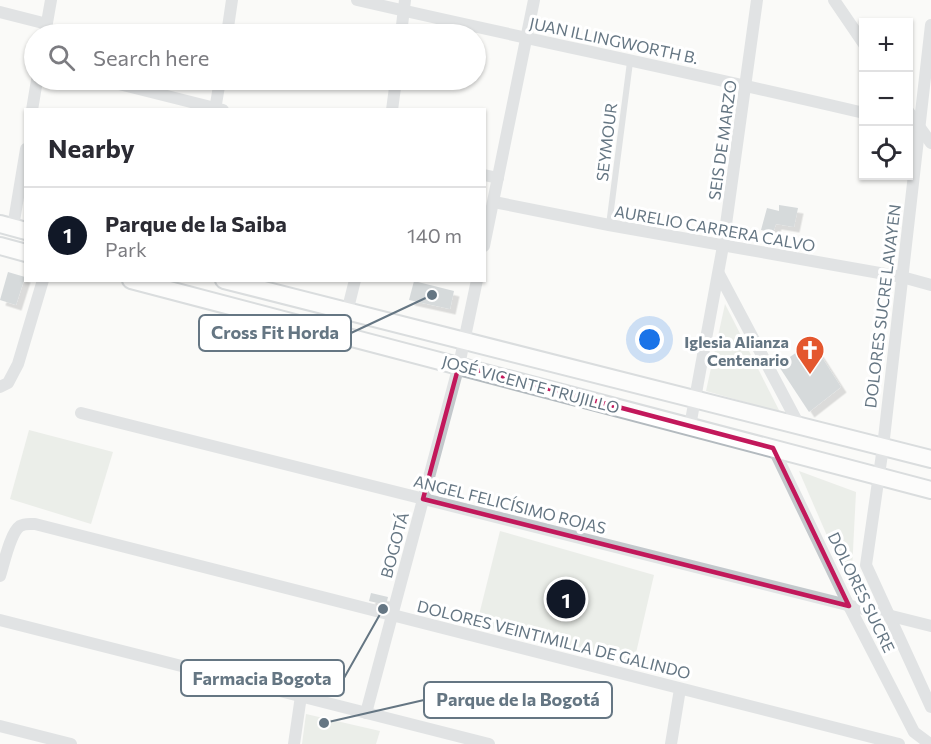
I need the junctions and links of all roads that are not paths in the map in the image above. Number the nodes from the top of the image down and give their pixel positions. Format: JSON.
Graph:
{"nodes":[{"id":1,"x":51,"y":0,"type":"edge"},
{"id":2,"x":232,"y":0,"type":"edge"},
{"id":3,"x":357,"y":0,"type":"edge"},
{"id":4,"x":534,"y":0,"type":"edge"},
{"id":5,"x":757,"y":0,"type":"edge"},
{"id":6,"x":834,"y":0,"type":"edge"},
{"id":7,"x":404,"y":5,"type":"edge"},
{"id":8,"x":0,"y":12,"type":"edge"},
{"id":9,"x":32,"y":24,"type":"edge"},
{"id":10,"x":47,"y":24,"type":"edge"},
{"id":11,"x":228,"y":24,"type":"edge"},
{"id":12,"x":402,"y":24,"type":"edge"},
{"id":13,"x":476,"y":24,"type":"edge"},
{"id":14,"x":931,"y":25,"type":"edge"},
{"id":15,"x":486,"y":27,"type":"edge"},
{"id":16,"x":526,"y":37,"type":"junction"},
{"id":17,"x":859,"y":37,"type":"edge"},
{"id":18,"x":630,"y":62,"type":"junction"},
{"id":19,"x":747,"y":85,"type":"junction"},
{"id":20,"x":35,"y":90,"type":"edge"},
{"id":21,"x":143,"y":90,"type":"edge"},
{"id":22,"x":219,"y":90,"type":"edge"},
{"id":23,"x":395,"y":90,"type":"edge"},
{"id":24,"x":32,"y":108,"type":"edge"},
{"id":25,"x":214,"y":108,"type":"edge"},
{"id":26,"x":218,"y":108,"type":"edge"},
{"id":27,"x":392,"y":108,"type":"edge"},
{"id":28,"x":859,"y":112,"type":"edge"},
{"id":29,"x":920,"y":127,"type":"edge"},
{"id":30,"x":931,"y":143,"type":"edge"},
{"id":31,"x":24,"y":162,"type":"edge"},
{"id":32,"x":486,"y":175,"type":"edge"},
{"id":33,"x":498,"y":178,"type":"junction"},
{"id":34,"x":494,"y":202,"type":"junction"},
{"id":35,"x":609,"y":225,"type":"junction"},
{"id":36,"x":13,"y":227,"type":"edge"},
{"id":37,"x":486,"y":237,"type":"edge"},
{"id":38,"x":0,"y":246,"type":"edge"},
{"id":39,"x":723,"y":246,"type":"junction"},
{"id":40,"x":24,"y":252,"type":"edge"},
{"id":41,"x":719,"y":274,"type":"junction"},
{"id":42,"x":902,"y":277,"type":"junction"},
{"id":43,"x":42,"y":282,"type":"edge"},
{"id":44,"x":139,"y":282,"type":"edge"},
{"id":45,"x":232,"y":282,"type":"edge"},
{"id":46,"x":354,"y":282,"type":"edge"},
{"id":47,"x":477,"y":282,"type":"edge"},
{"id":48,"x":931,"y":285,"type":"edge"},
{"id":49,"x":347,"y":312,"type":"junction"},
{"id":50,"x":464,"y":341,"type":"junction"},
{"id":51,"x":459,"y":365,"type":"junction"},
{"id":52,"x":0,"y":387,"type":"edge"},
{"id":53,"x":695,"y":399,"type":"junction"},
{"id":54,"x":81,"y":412,"type":"dead end"},
{"id":55,"x":799,"y":425,"type":"junction"},
{"id":56,"x":690,"y":426,"type":"junction"},
{"id":57,"x":882,"y":447,"type":"junction"},
{"id":58,"x":773,"y":448,"type":"junction"},
{"id":59,"x":931,"y":459,"type":"edge"},
{"id":60,"x":878,"y":477,"type":"junction"},
{"id":61,"x":931,"y":490,"type":"edge"},
{"id":62,"x":423,"y":499,"type":"junction"},
{"id":63,"x":0,"y":573,"type":"edge"},
{"id":64,"x":849,"y":606,"type":"junction"},
{"id":65,"x":392,"y":614,"type":"junction"},
{"id":66,"x":890,"y":616,"type":"junction"},
{"id":67,"x":0,"y":620,"type":"edge"},
{"id":68,"x":931,"y":626,"type":"edge"},
{"id":69,"x":680,"y":689,"type":"junction"},
{"id":70,"x":301,"y":696,"type":"junction"},
{"id":71,"x":931,"y":707,"type":"edge"},
{"id":72,"x":366,"y":713,"type":"junction"},
{"id":73,"x":0,"y":726,"type":"edge"},
{"id":74,"x":71,"y":744,"type":"edge"},
{"id":75,"x":294,"y":744,"type":"edge"},
{"id":76,"x":489,"y":744,"type":"edge"},
{"id":77,"x":671,"y":744,"type":"edge"},
{"id":78,"x":899,"y":744,"type":"edge"},
{"id":79,"x":930,"y":744,"type":"edge"}],
"edges":[{"from":1,"to":10,"type":"street"},
{"from":2,"to":11,"type":"street"},
{"from":3,"to":7,"type":"street","name":"JUAN ILLINGWORTH B."},
{"from":4,"to":16,"type":"street"},
{"from":5,"to":19,"type":"street","name":"SEIS DE MARZO"},
{"from":6,"to":17,"type":"street"},
{"from":7,"to":12,"type":"street"},
{"from":7,"to":13,"type":"street","name":"JUAN ILLINGWORTH B."},
{"from":8,"to":9,"type":"street"},
{"from":14,"to":29,"type":"street","name":"DOLORES SUCRE LAVAYEN"},
{"from":15,"to":16,"type":"street","name":"JUAN ILLINGWORTH B."},
{"from":16,"to":18,"type":"street","name":"JUAN ILLINGWORTH B."},
{"from":16,"to":33,"type":"street"},
{"from":18,"to":19,"type":"street","name":"JUAN ILLINGWORTH B."},
{"from":18,"to":35,"type":"lane","name":"SEYMOUR"},
{"from":19,"to":28,"type":"street","name":"JUAN ILLINGWORTH B."},
{"from":19,"to":39,"type":"street","name":"SEIS DE MARZO"},
{"from":20,"to":24,"type":"street"},
{"from":21,"to":25,"type":"street"},
{"from":22,"to":26,"type":"street"},
{"from":23,"to":27,"type":"street"},
{"from":29,"to":30,"type":"street"},
{"from":29,"to":42,"type":"street","name":"DOLORES SUCRE LAVAYEN"},
{"from":31,"to":36,"type":"street"},
{"from":32,"to":33,"type":"street"},
{"from":33,"to":34,"type":"street"},
{"from":34,"to":35,"type":"street","name":"AURELIO CARRERA CALVO"},
{"from":34,"to":37,"type":"street"},
{"from":35,"to":39,"type":"street","name":"AURELIO CARRERA CALVO"},
{"from":38,"to":40,"type":"main road"},
{"from":39,"to":41,"type":"street","name":"SEIS DE MARZO"},
{"from":39,"to":42,"type":"street","name":"AURELIO CARRERA CALVO"},
{"from":41,"to":53,"type":"street","name":"SEIS DE MARZO"},
{"from":41,"to":55,"type":"street"},
{"from":42,"to":48,"type":"street","name":"AURELIO CARRERA CALVO"},
{"from":42,"to":57,"type":"street","name":"DOLORES SUCRE LAVAYEN"},
{"from":43,"to":52,"type":"street"},
{"from":44,"to":51,"type":"main road","name":"JOSÉ VICENTE TRUJILLO"},
{"from":45,"to":49,"type":"main road","name":"JOSÉ VICENTE TRUJILLO"},
{"from":46,"to":49,"type":"street"},
{"from":47,"to":50,"type":"street","name":"BOGOTÁ"},
{"from":49,"to":50,"type":"main road","name":"JOSÉ VICENTE TRUJILLO"},
{"from":50,"to":51,"type":"street","name":"BOGOTÁ"},
{"from":50,"to":53,"type":"main road","name":"JOSÉ VICENTE TRUJILLO"},
{"from":51,"to":56,"type":"main road","name":"JOSÉ VICENTE TRUJILLO"},
{"from":51,"to":62,"type":"street","name":"BOGOTÁ"},
{"from":53,"to":55,"type":"main road","name":"JOSÉ VICENTE TRUJILLO"},
{"from":53,"to":56,"type":"street","name":"SEIS DE MARZO"},
{"from":54,"to":62,"type":"street","name":"ANGEL FELICÍSIMO ROJAS"},
{"from":55,"to":57,"type":"main road","name":"JOSÉ VICENTE TRUJILLO"},
{"from":56,"to":58,"type":"main road","name":"JOSÉ VICENTE TRUJILLO"},
{"from":57,"to":59,"type":"main road","name":"JOSÉ VICENTE TRUJILLO"},
{"from":57,"to":60,"type":"street","name":"DOLORES SUCRE"},
{"from":58,"to":60,"type":"main road","name":"JOSÉ VICENTE TRUJILLO"},
{"from":58,"to":64,"type":"street","name":"DOLORES SUCRE"},
{"from":60,"to":61,"type":"main road","name":"JOSÉ VICENTE TRUJILLO"},
{"from":60,"to":66,"type":"street","name":"DOLORES SUCRE"},
{"from":62,"to":64,"type":"street","name":"ANGEL FELICÍSIMO ROJAS"},
{"from":62,"to":65,"type":"street","name":"BOGOTÁ"},
{"from":63,"to":65,"type":"street","name":"DOLORES VEINTIMILLA DE GALINDO"},
{"from":64,"to":66,"type":"street","name":"ANGEL FELICÍSIMO ROJAS"},
{"from":64,"to":79,"type":"street","name":"DOLORES SUCRE"},
{"from":65,"to":69,"type":"street","name":"DOLORES VEINTIMILLA DE GALINDO"},
{"from":65,"to":72,"type":"street","name":"BOGOTÁ"},
{"from":66,"to":68,"type":"street","name":"ANGEL FELICÍSIMO ROJAS"},
{"from":66,"to":71,"type":"street","name":"DOLORES SUCRE"},
{"from":67,"to":70,"type":"street"},
{"from":69,"to":77,"type":"street"},
{"from":69,"to":78,"type":"street","name":"DOLORES VEINTIMILLA DE GALINDO"},
{"from":70,"to":72,"type":"street"},
{"from":70,"to":75,"type":"street"},
{"from":72,"to":76,"type":"street"},
{"from":73,"to":74,"type":"street"}]}
